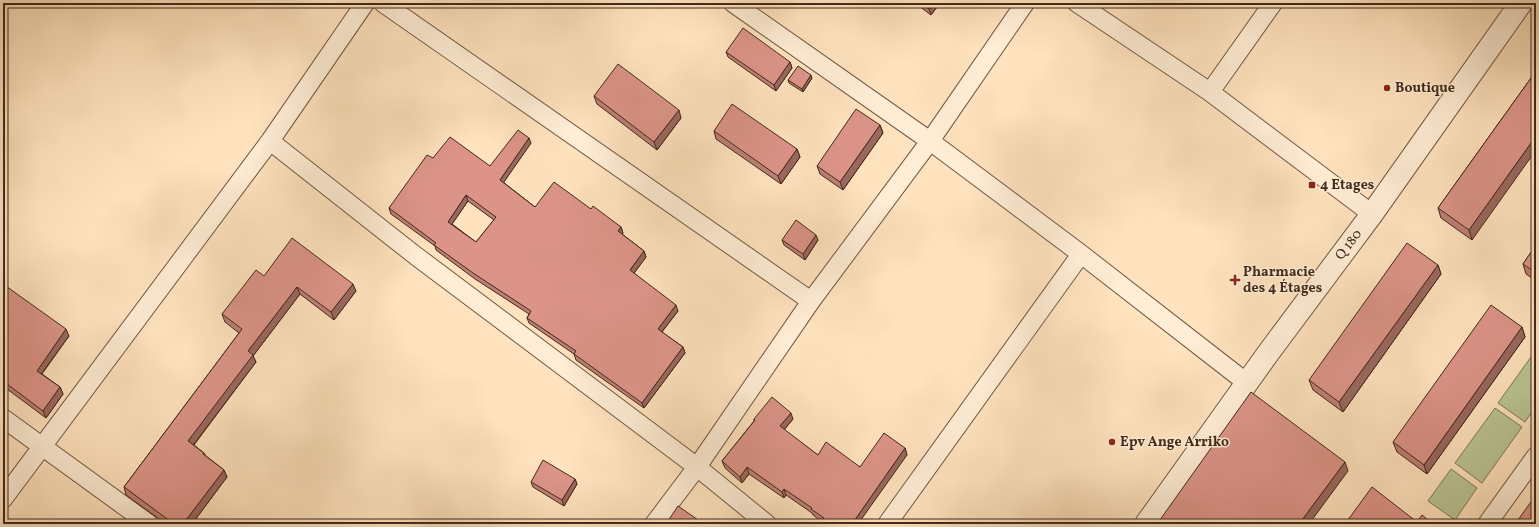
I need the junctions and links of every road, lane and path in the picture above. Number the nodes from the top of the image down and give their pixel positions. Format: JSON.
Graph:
{"nodes":[{"id":1,"x":365,"y":3,"type":"edge"},
{"id":2,"x":383,"y":3,"type":"edge"},
{"id":3,"x":733,"y":3,"type":"edge"},
{"id":4,"x":1025,"y":3,"type":"edge"},
{"id":5,"x":1077,"y":3,"type":"edge"},
{"id":6,"x":1273,"y":3,"type":"edge"},
{"id":7,"x":1521,"y":3,"type":"edge"},
{"id":8,"x":1210,"y":92,"type":"junction"},
{"id":9,"x":270,"y":141,"type":"junction"},
{"id":10,"x":930,"y":141,"type":"junction"},
{"id":11,"x":1372,"y":214,"type":"junction"},
{"id":12,"x":1081,"y":254,"type":"junction"},
{"id":13,"x":811,"y":301,"type":"junction"},
{"id":14,"x":1247,"y":383,"type":"junction"},
{"id":15,"x":3,"y":418,"type":"edge"},
{"id":16,"x":44,"y":447,"type":"junction"},
{"id":17,"x":1536,"y":456,"type":"edge"},
{"id":18,"x":696,"y":467,"type":"junction"},
{"id":19,"x":3,"y":499,"type":"edge"},
{"id":20,"x":149,"y":524,"type":"edge"},
{"id":21,"x":654,"y":524,"type":"edge"},
{"id":22,"x":767,"y":524,"type":"edge"},
{"id":23,"x":888,"y":524,"type":"edge"},
{"id":24,"x":1146,"y":524,"type":"edge"},
{"id":25,"x":1487,"y":524,"type":"edge"}],
"edges":[{"from":1,"to":9,"type":"street"},
{"from":2,"to":13,"type":"street"},
{"from":3,"to":10,"type":"street"},
{"from":4,"to":10,"type":"street"},
{"from":5,"to":8,"type":"street"},
{"from":6,"to":8,"type":"street"},
{"from":7,"to":11,"type":"street","name":"Q 180"},
{"from":8,"to":11,"type":"street"},
{"from":9,"to":16,"type":"street"},
{"from":9,"to":18,"type":"street"},
{"from":10,"to":12,"type":"street"},
{"from":10,"to":13,"type":"street"},
{"from":11,"to":14,"type":"street","name":"Q 180"},
{"from":12,"to":14,"type":"street"},
{"from":12,"to":23,"type":"street"},
{"from":13,"to":18,"type":"street"},
{"from":14,"to":24,"type":"street","name":"Q 180"},
{"from":15,"to":16,"type":"street"},
{"from":16,"to":19,"type":"street"},
{"from":16,"to":20,"type":"street"},
{"from":17,"to":25,"type":"street"},
{"from":18,"to":21,"type":"street"},
{"from":18,"to":22,"type":"street"}]}
